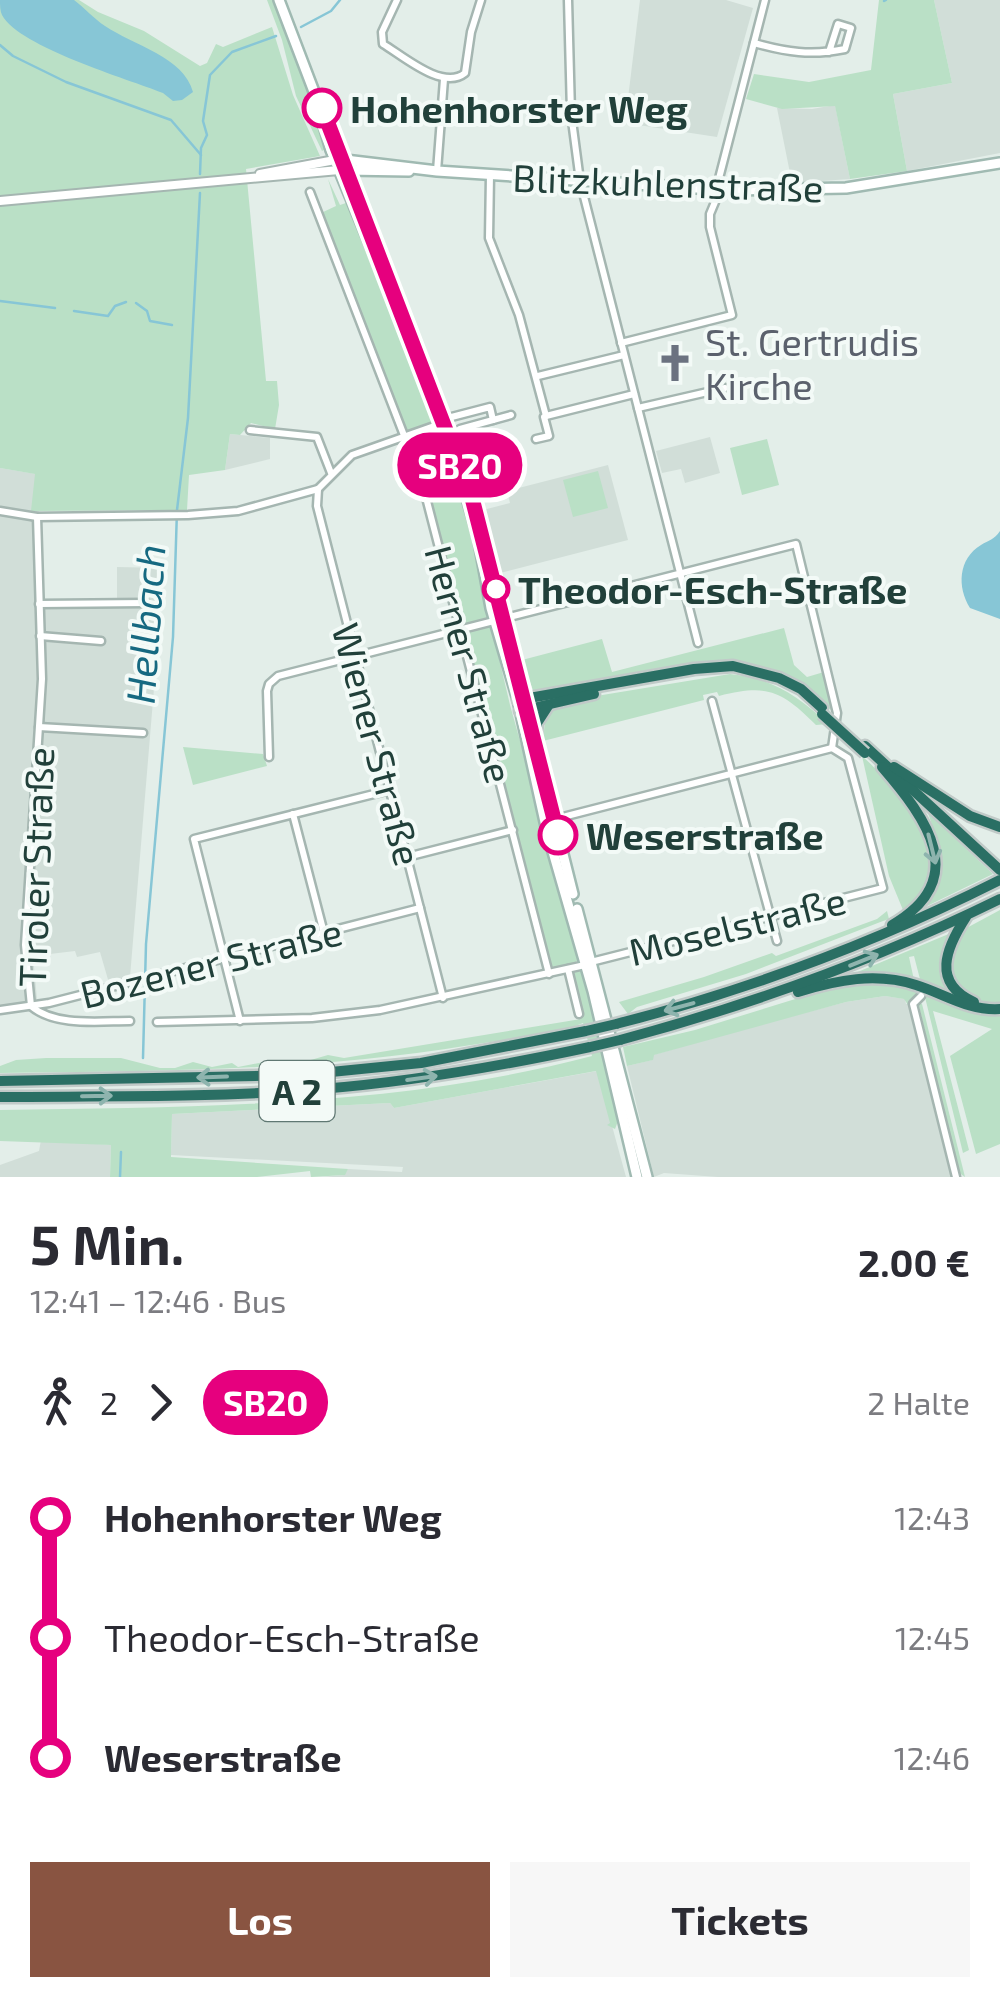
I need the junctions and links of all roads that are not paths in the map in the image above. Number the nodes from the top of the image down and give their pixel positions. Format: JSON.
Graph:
{"nodes":[{"id":1,"x":279,"y":0,"type":"edge"},
{"id":2,"x":397,"y":0,"type":"edge"},
{"id":3,"x":481,"y":0,"type":"edge"},
{"id":4,"x":568,"y":0,"type":"edge"},
{"id":5,"x":765,"y":0,"type":"edge"},
{"id":6,"x":754,"y":43,"type":"junction"},
{"id":7,"x":829,"y":52,"type":"junction"},
{"id":8,"x":444,"y":79,"type":"junction"},
{"id":9,"x":1000,"y":163,"type":"edge"},
{"id":10,"x":340,"y":165,"type":"junction"},
{"id":11,"x":377,"y":170,"type":"junction"},
{"id":12,"x":437,"y":171,"type":"junction"},
{"id":13,"x":490,"y":175,"type":"junction"},
{"id":14,"x":580,"y":181,"type":"junction"},
{"id":15,"x":716,"y":190,"type":"junction"},
{"id":16,"x":310,"y":192,"type":"dead end"},
{"id":17,"x":358,"y":198,"type":"junction"},
{"id":18,"x":0,"y":201,"type":"edge"},
{"id":19,"x":715,"y":202,"type":"dead end"},
{"id":20,"x":621,"y":344,"type":"junction"},
{"id":21,"x":624,"y":356,"type":"junction"},
{"id":22,"x":537,"y":376,"type":"junction"},
{"id":23,"x":725,"y":388,"type":"dead end"},
{"id":24,"x":634,"y":394,"type":"junction"},
{"id":25,"x":638,"y":408,"type":"junction"},
{"id":26,"x":512,"y":415,"type":"dead end"},
{"id":27,"x":546,"y":416,"type":"junction"},
{"id":28,"x":493,"y":420,"type":"junction"},
{"id":29,"x":441,"y":421,"type":"junction"},
{"id":30,"x":460,"y":429,"type":"dead end"},
{"id":31,"x":250,"y":430,"type":"dead end"},
{"id":32,"x":405,"y":435,"type":"junction"},
{"id":33,"x":536,"y":439,"type":"dead end"},
{"id":34,"x":331,"y":473,"type":"junction"},
{"id":35,"x":318,"y":489,"type":"junction"},
{"id":36,"x":0,"y":511,"type":"edge"},
{"id":37,"x":36,"y":516,"type":"junction"},
{"id":38,"x":679,"y":573,"type":"junction"},
{"id":39,"x":146,"y":603,"type":"dead end"},
{"id":40,"x":39,"y":604,"type":"junction"},
{"id":41,"x":499,"y":620,"type":"junction"},
{"id":42,"x":460,"y":630,"type":"junction"},
{"id":43,"x":40,"y":636,"type":"junction"},
{"id":44,"x":101,"y":641,"type":"dead end"},
{"id":45,"x":698,"y":643,"type":"dead end"},
{"id":46,"x":354,"y":656,"type":"junction"},
{"id":47,"x":712,"y":701,"type":"dead end"},
{"id":48,"x":558,"y":702,"type":"junction"},
{"id":49,"x":522,"y":705,"type":"junction"},
{"id":50,"x":822,"y":711,"type":"junction"},
{"id":51,"x":39,"y":727,"type":"junction"},
{"id":52,"x":142,"y":733,"type":"dead end"},
{"id":53,"x":535,"y":743,"type":"junction"},
{"id":54,"x":832,"y":748,"type":"junction"},
{"id":55,"x":865,"y":750,"type":"junction"},
{"id":56,"x":269,"y":757,"type":"dead end"},
{"id":57,"x":882,"y":767,"type":"junction"},
{"id":58,"x":732,"y":774,"type":"junction"},
{"id":59,"x":390,"y":790,"type":"junction"},
{"id":60,"x":293,"y":814,"type":"junction"},
{"id":61,"x":550,"y":820,"type":"junction"},
{"id":62,"x":1000,"y":827,"type":"edge"},
{"id":63,"x":514,"y":830,"type":"junction"},
{"id":64,"x":407,"y":857,"type":"junction"},
{"id":65,"x":997,"y":871,"type":"edge"},
{"id":66,"x":1000,"y":899,"type":"edge"},
{"id":67,"x":420,"y":908,"type":"junction"},
{"id":68,"x":968,"y":915,"type":"junction"},
{"id":69,"x":772,"y":916,"type":"junction"},
{"id":70,"x":324,"y":933,"type":"junction"},
{"id":71,"x":777,"y":942,"type":"dead end"},
{"id":72,"x":859,"y":944,"type":"junction"},
{"id":73,"x":224,"y":959,"type":"junction"},
{"id":74,"x":588,"y":963,"type":"junction"},
{"id":75,"x":568,"y":969,"type":"junction"},
{"id":76,"x":549,"y":974,"type":"junction"},
{"id":77,"x":920,"y":989,"type":"junction"},
{"id":78,"x":773,"y":994,"type":"junction"},
{"id":79,"x":443,"y":998,"type":"junction"},
{"id":80,"x":31,"y":1006,"type":"junction"},
{"id":81,"x":1000,"y":1007,"type":"edge"},
{"id":82,"x":0,"y":1010,"type":"edge"},
{"id":83,"x":579,"y":1014,"type":"dead end"},
{"id":84,"x":130,"y":1021,"type":"dead end"},
{"id":85,"x":240,"y":1021,"type":"junction"},
{"id":86,"x":157,"y":1022,"type":"dead end"},
{"id":87,"x":0,"y":1081,"type":"edge"},
{"id":88,"x":0,"y":1098,"type":"edge"},
{"id":89,"x":637,"y":1177,"type":"edge"},
{"id":90,"x":646,"y":1177,"type":"edge"},
{"id":91,"x":956,"y":1177,"type":"edge"}],
"edges":[{"from":1,"to":10,"type":"main road","name":"Herner Straße"},
{"from":2,"to":8,"type":"street"},
{"from":3,"to":8,"type":"street"},
{"from":4,"to":14,"type":"street"},
{"from":5,"to":6,"type":"street"},
{"from":6,"to":7,"type":"street"},
{"from":6,"to":15,"type":"street"},
{"from":7,"to":7,"type":"street"},
{"from":8,"to":12,"type":"street"},
{"from":9,"to":15,"type":"main road","name":"Blitzkuhlenstraße"},
{"from":10,"to":11,"type":"main road"},
{"from":10,"to":12,"type":"main road","name":"Blitzkuhlenstraße"},
{"from":10,"to":17,"type":"main road","name":"Herner Straße"},
{"from":10,"to":18,"type":"street"},
{"from":10,"to":29,"type":"main road","name":"Herner Straße"},
{"from":11,"to":12,"type":"main road"},
{"from":11,"to":17,"type":"main road"},
{"from":12,"to":13,"type":"main road","name":"Blitzkuhlenstraße"},
{"from":13,"to":14,"type":"main road","name":"Blitzkuhlenstraße"},
{"from":13,"to":22,"type":"street"},
{"from":14,"to":15,"type":"main road","name":"Blitzkuhlenstraße"},
{"from":14,"to":20,"type":"street"},
{"from":16,"to":32,"type":"street","name":"Herner Straße"},
{"from":17,"to":29,"type":"main road","name":"Herner Straße"},
{"from":19,"to":20,"type":"street"},
{"from":20,"to":21,"type":"street"},
{"from":21,"to":22,"type":"street"},
{"from":21,"to":24,"type":"street"},
{"from":22,"to":27,"type":"street"},
{"from":23,"to":25,"type":"street"},
{"from":24,"to":25,"type":"street"},
{"from":24,"to":27,"type":"street"},
{"from":25,"to":38,"type":"street"},
{"from":26,"to":28,"type":"street"},
{"from":27,"to":33,"type":"street"},
{"from":28,"to":29,"type":"street"},
{"from":28,"to":30,"type":"street"},
{"from":29,"to":32,"type":"street"},
{"from":29,"to":41,"type":"main road","name":"Herner Straße"},
{"from":31,"to":34,"type":"street"},
{"from":32,"to":34,"type":"street"},
{"from":32,"to":42,"type":"street","name":"Herner Straße"},
{"from":34,"to":35,"type":"street"},
{"from":35,"to":37,"type":"street"},
{"from":35,"to":46,"type":"street","name":"Wiener Straße"},
{"from":36,"to":37,"type":"street"},
{"from":37,"to":40,"type":"street","name":"Tiroler Straße"},
{"from":38,"to":41,"type":"street"},
{"from":38,"to":45,"type":"street"},
{"from":38,"to":54,"type":"street"},
{"from":39,"to":40,"type":"street"},
{"from":40,"to":43,"type":"street","name":"Tiroler Straße"},
{"from":41,"to":42,"type":"street"},
{"from":41,"to":49,"type":"main road","name":"Herner Straße"},
{"from":42,"to":46,"type":"street"},
{"from":42,"to":63,"type":"street","name":"Herner Straße"},
{"from":43,"to":44,"type":"street"},
{"from":43,"to":51,"type":"street","name":"Tiroler Straße"},
{"from":46,"to":56,"type":"street"},
{"from":46,"to":59,"type":"street","name":"Wiener Straße"},
{"from":47,"to":58,"type":"street"},
{"from":48,"to":49,"type":"highway"},
{"from":48,"to":50,"type":"highway"},
{"from":48,"to":53,"type":"highway"},
{"from":49,"to":50,"type":"highway"},
{"from":49,"to":53,"type":"main road","name":"Herner Straße"},
{"from":49,"to":61,"type":"main road","name":"Herner Straße"},
{"from":50,"to":55,"type":"highway","bridge":true},
{"from":51,"to":52,"type":"street","name":"Tiroler Straße"},
{"from":51,"to":80,"type":"street","name":"Tiroler Straße"},
{"from":53,"to":61,"type":"main road","name":"Herner Straße"},
{"from":54,"to":58,"type":"street"},
{"from":54,"to":69,"type":"street","name":"Moselstraße"},
{"from":55,"to":57,"type":"highway"},
{"from":55,"to":62,"type":"highway"},
{"from":55,"to":65,"type":"highway"},
{"from":57,"to":65,"type":"highway"},
{"from":57,"to":72,"type":"highway","one_way":true},
{"from":58,"to":61,"type":"street"},
{"from":58,"to":69,"type":"street"},
{"from":59,"to":60,"type":"street"},
{"from":59,"to":64,"type":"street","name":"Wiener Straße"},
{"from":60,"to":70,"type":"street"},
{"from":60,"to":73,"type":"street"},
{"from":61,"to":74,"type":"main road","name":"Herner Straße"},
{"from":63,"to":64,"type":"street"},
{"from":63,"to":76,"type":"street","name":"Herner Straße"},
{"from":64,"to":67,"type":"street","name":"Wiener Straße"},
{"from":65,"to":72,"type":"highway","number":"A 2"},
{"from":66,"to":68,"type":"highway","number":"A 2"},
{"from":67,"to":70,"type":"street","name":"Bozener Straße"},
{"from":67,"to":79,"type":"street","name":"Wiener Straße"},
{"from":78,"to":68,"type":"highway","number":"A 2","one_way":true},
{"from":68,"to":81,"type":"highway"},
{"from":69,"to":71,"type":"street"},
{"from":69,"to":74,"type":"street","name":"Moselstraße"},
{"from":70,"to":73,"type":"street","name":"Bozener Straße"},
{"from":72,"to":87,"type":"highway","number":"A 2","one_way":true,"bridge":true},
{"from":73,"to":80,"type":"street","name":"Bozener Straße"},
{"from":73,"to":85,"type":"street"},
{"from":74,"to":75,"type":"street","name":"Moselstraße"},
{"from":74,"to":89,"type":"main road","name":"Herner Straße"},
{"from":74,"to":90,"type":"main road","name":"Herner Straße"},
{"from":75,"to":76,"type":"street","name":"Moselstraße"},
{"from":75,"to":83,"type":"street"},
{"from":76,"to":79,"type":"street","name":"Moselstraße"},
{"from":77,"to":78,"type":"highway"},
{"from":77,"to":81,"type":"highway"},
{"from":77,"to":91,"type":"street"},
{"from":88,"to":78,"type":"highway","number":"A 2","one_way":true,"bridge":true},
{"from":79,"to":85,"type":"street","name":"Moselstraße"},
{"from":80,"to":82,"type":"street","name":"Bozener Straße"},
{"from":80,"to":84,"type":"street"},
{"from":85,"to":86,"type":"street","name":"Moselstraße"}]}
